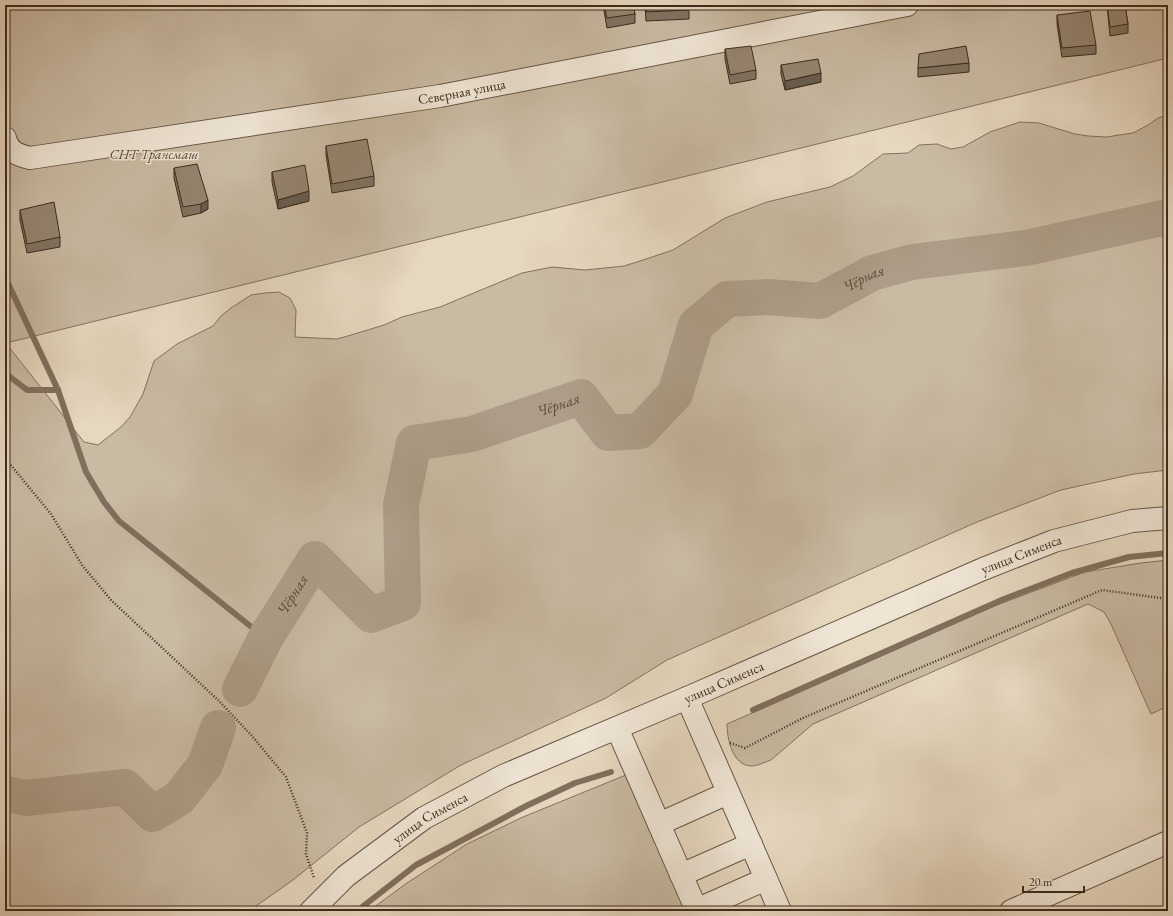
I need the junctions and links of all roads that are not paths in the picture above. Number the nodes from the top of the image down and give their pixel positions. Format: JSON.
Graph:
{"nodes":[{"id":1,"x":907,"y":5,"type":"edge"},
{"id":2,"x":848,"y":11,"type":"edge"},
{"id":3,"x":10,"y":146,"type":"edge"},
{"id":4,"x":1168,"y":518,"type":"edge"},
{"id":5,"x":687,"y":698,"type":"junction"},
{"id":6,"x":617,"y":728,"type":"junction"},
{"id":7,"x":728,"y":793,"type":"junction"},
{"id":8,"x":659,"y":824,"type":"junction"},
{"id":9,"x":1168,"y":842,"type":"edge"},
{"id":10,"x":751,"y":844,"type":"junction"},
{"id":11,"x":681,"y":875,"type":"junction"},
{"id":12,"x":766,"y":879,"type":"junction"},
{"id":13,"x":318,"y":904,"type":"edge"},
{"id":14,"x":696,"y":910,"type":"edge"},
{"id":15,"x":780,"y":911,"type":"edge"},
{"id":16,"x":1011,"y":911,"type":"edge"}],
"edges":[{"from":1,"to":2,"type":"street","name":"Северная улица"},
{"from":2,"to":3,"type":"street","name":"Северная улица"},
{"from":4,"to":5,"type":"street","name":"улица Сименса"},
{"from":5,"to":6,"type":"street","name":"улица Сименса"},
{"from":5,"to":7,"type":"street"},
{"from":6,"to":8,"type":"street"},
{"from":6,"to":13,"type":"street","name":"улица Сименса"},
{"from":7,"to":8,"type":"street"},
{"from":7,"to":10,"type":"street"},
{"from":8,"to":11,"type":"street"},
{"from":9,"to":16,"type":"street"},
{"from":10,"to":11,"type":"street"},
{"from":10,"to":12,"type":"street"},
{"from":11,"to":14,"type":"street"},
{"from":12,"to":14,"type":"street"},
{"from":12,"to":15,"type":"street"}]}
